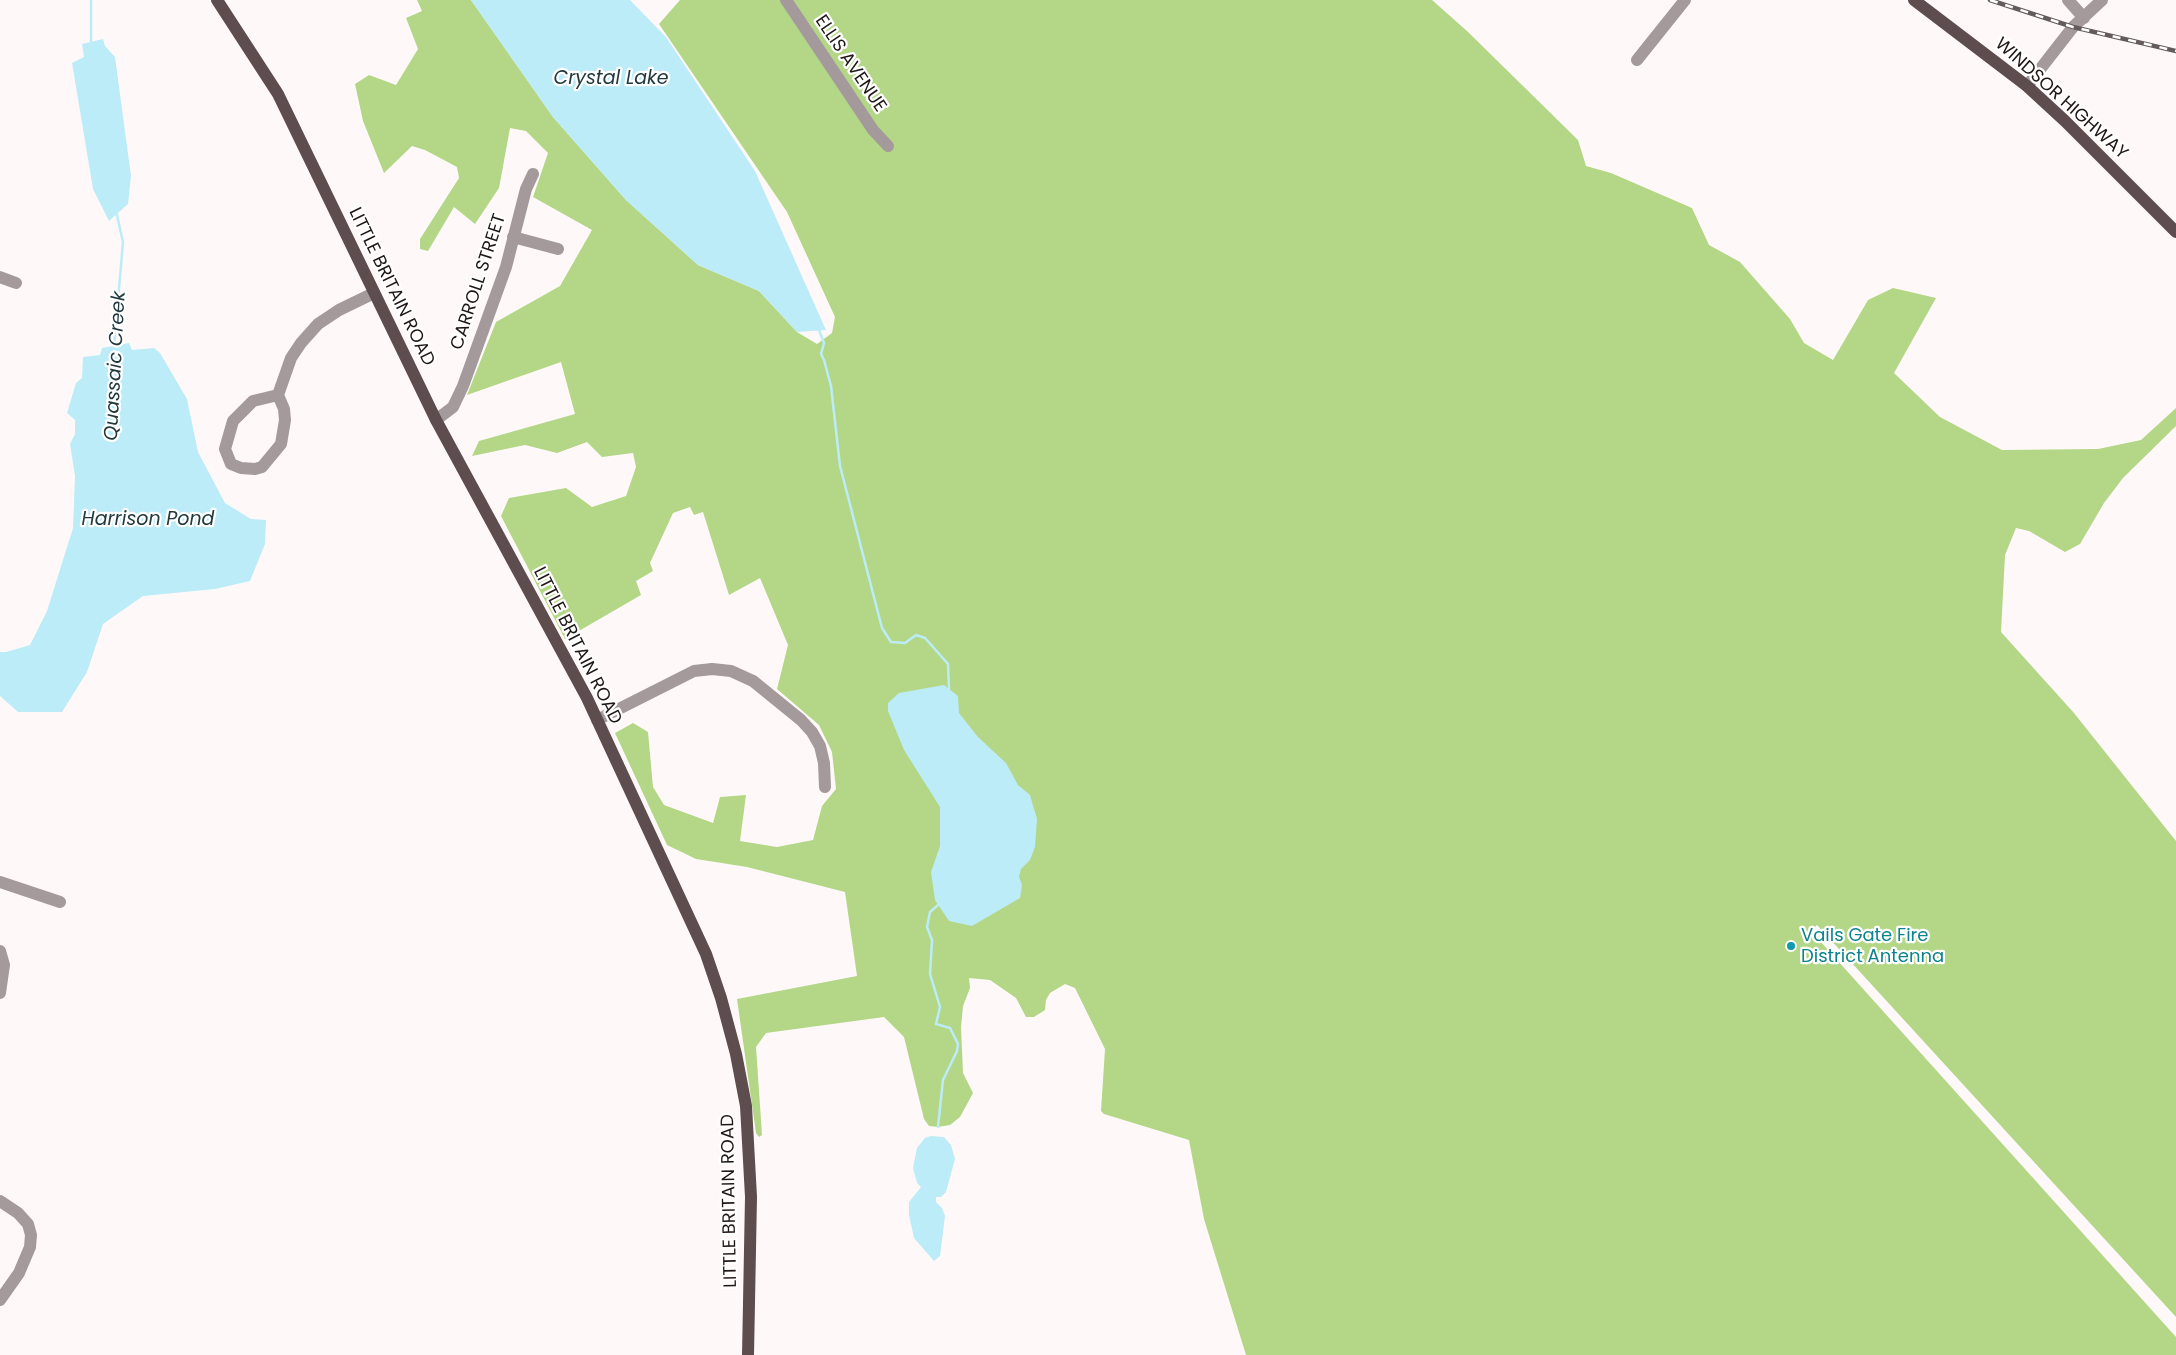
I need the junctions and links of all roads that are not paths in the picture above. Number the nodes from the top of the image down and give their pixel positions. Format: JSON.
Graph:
{"nodes":[{"id":1,"x":217,"y":0,"type":"edge"},
{"id":2,"x":786,"y":0,"type":"edge"},
{"id":3,"x":1685,"y":0,"type":"edge"},
{"id":4,"x":1914,"y":0,"type":"edge"},
{"id":5,"x":2068,"y":0,"type":"edge"},
{"id":6,"x":2102,"y":0,"type":"edge"},
{"id":7,"x":2084,"y":18,"type":"junction"},
{"id":8,"x":1637,"y":60,"type":"dead end"},
{"id":9,"x":2027,"y":86,"type":"junction"},
{"id":10,"x":888,"y":146,"type":"dead end"},
{"id":11,"x":533,"y":174,"type":"dead end"},
{"id":12,"x":2176,"y":232,"type":"edge"},
{"id":13,"x":513,"y":237,"type":"junction"},
{"id":14,"x":558,"y":249,"type":"dead end"},
{"id":15,"x":0,"y":277,"type":"edge"},
{"id":16,"x":16,"y":283,"type":"dead end"},
{"id":17,"x":374,"y":293,"type":"junction"},
{"id":18,"x":278,"y":395,"type":"junction"},
{"id":19,"x":436,"y":420,"type":"junction"},
{"id":20,"x":597,"y":720,"type":"junction"},
{"id":21,"x":825,"y":788,"type":"dead end"},
{"id":22,"x":0,"y":882,"type":"edge"},
{"id":23,"x":60,"y":902,"type":"dead end"},
{"id":24,"x":0,"y":951,"type":"edge"},
{"id":25,"x":0,"y":993,"type":"edge"},
{"id":26,"x":0,"y":1201,"type":"edge"},
{"id":27,"x":0,"y":1300,"type":"edge"},
{"id":28,"x":748,"y":1355,"type":"edge"}],
"edges":[{"from":1,"to":17,"type":"main road","name":"LITTLE BRITAIN ROAD"},
{"from":2,"to":10,"type":"street","name":"ELLIS AVENUE"},
{"from":3,"to":8,"type":"street"},
{"from":4,"to":9,"type":"main road","name":"WINDSOR HIGHWAY"},
{"from":5,"to":7,"type":"street"},
{"from":6,"to":7,"type":"street"},
{"from":7,"to":9,"type":"street"},
{"from":9,"to":12,"type":"main road","name":"WINDSOR HIGHWAY"},
{"from":11,"to":13,"type":"street","name":"CARROLL STREET"},
{"from":13,"to":14,"type":"street"},
{"from":13,"to":19,"type":"street","name":"CARROLL STREET"},
{"from":15,"to":16,"type":"street"},
{"from":17,"to":18,"type":"street"},
{"from":17,"to":19,"type":"main road","name":"LITTLE BRITAIN ROAD"},
{"from":18,"to":18,"type":"street"},
{"from":19,"to":20,"type":"main road","name":"LITTLE BRITAIN ROAD"},
{"from":20,"to":21,"type":"street"},
{"from":20,"to":28,"type":"main road","name":"LITTLE BRITAIN ROAD"},
{"from":22,"to":23,"type":"street"},
{"from":24,"to":25,"type":"street"},
{"from":26,"to":27,"type":"street"}]}
